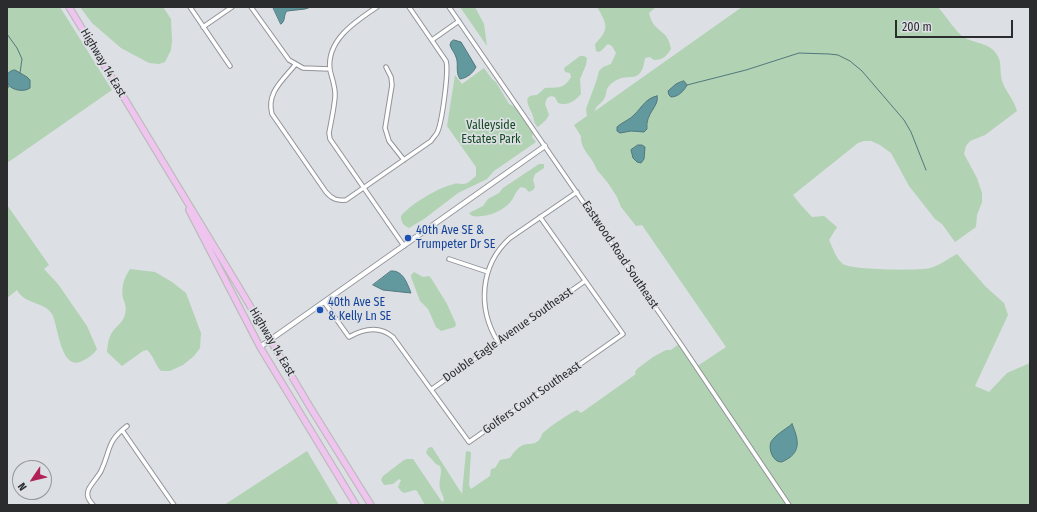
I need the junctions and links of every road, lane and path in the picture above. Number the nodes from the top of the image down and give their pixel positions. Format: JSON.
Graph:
{"nodes":[{"id":1,"x":69,"y":7,"type":"edge"},
{"id":2,"x":190,"y":7,"type":"edge"},
{"id":3,"x":232,"y":7,"type":"edge"},
{"id":4,"x":251,"y":7,"type":"edge"},
{"id":5,"x":377,"y":7,"type":"edge"},
{"id":6,"x":409,"y":7,"type":"edge"},
{"id":7,"x":449,"y":7,"type":"edge"},
{"id":8,"x":459,"y":22,"type":"junction"},
{"id":9,"x":203,"y":27,"type":"junction"},
{"id":10,"x":432,"y":40,"type":"junction"},
{"id":11,"x":295,"y":65,"type":"junction"},
{"id":12,"x":230,"y":66,"type":"dead end"},
{"id":13,"x":386,"y":67,"type":"dead end"},
{"id":14,"x":330,"y":69,"type":"junction"},
{"id":15,"x":545,"y":146,"type":"junction"},
{"id":16,"x":404,"y":160,"type":"junction"},
{"id":17,"x":174,"y":180,"type":"junction"},
{"id":18,"x":363,"y":189,"type":"junction"},
{"id":19,"x":577,"y":192,"type":"junction"},
{"id":20,"x":540,"y":217,"type":"junction"},
{"id":21,"x":404,"y":246,"type":"junction"},
{"id":22,"x":449,"y":259,"type":"dead end"},
{"id":23,"x":488,"y":272,"type":"junction"},
{"id":24,"x":585,"y":280,"type":"junction"},
{"id":25,"x":324,"y":302,"type":"junction"},
{"id":26,"x":271,"y":340,"type":"junction"},
{"id":27,"x":498,"y":342,"type":"junction"},
{"id":28,"x":260,"y":347,"type":"junction"},
{"id":29,"x":432,"y":389,"type":"junction"},
{"id":30,"x":128,"y":426,"type":"dead end"},
{"id":31,"x":122,"y":430,"type":"junction"},
{"id":32,"x":93,"y":505,"type":"edge"},
{"id":33,"x":174,"y":505,"type":"edge"},
{"id":34,"x":356,"y":505,"type":"edge"},
{"id":35,"x":371,"y":505,"type":"edge"},
{"id":36,"x":789,"y":505,"type":"edge"}],
"edges":[{"from":1,"to":17,"type":"main road","name":"Highway 14 East"},
{"from":2,"to":9,"type":"street"},
{"from":3,"to":9,"type":"street"},
{"from":4,"to":11,"type":"street"},
{"from":5,"to":14,"type":"street"},
{"from":6,"to":10,"type":"street"},
{"from":7,"to":8,"type":"street","name":"Eastwood Road Southeast"},
{"from":8,"to":10,"type":"street"},
{"from":8,"to":15,"type":"street","name":"Eastwood Road Southeast"},
{"from":9,"to":12,"type":"street"},
{"from":10,"to":16,"type":"street"},
{"from":11,"to":14,"type":"street"},
{"from":11,"to":18,"type":"street"},
{"from":13,"to":16,"type":"street"},
{"from":14,"to":18,"type":"street"},
{"from":15,"to":19,"type":"street","name":"Eastwood Road Southeast"},
{"from":15,"to":21,"type":"street"},
{"from":16,"to":18,"type":"street"},
{"from":17,"to":26,"type":"main road","name":"Highway 14 East"},
{"from":17,"to":28,"type":"main road","name":"Highway 14 East"},
{"from":18,"to":21,"type":"street"},
{"from":19,"to":20,"type":"street"},
{"from":19,"to":36,"type":"street","name":"Eastwood Road Southeast"},
{"from":20,"to":23,"type":"street"},
{"from":20,"to":24,"type":"street","name":"Golfers Court Southeast"},
{"from":21,"to":25,"type":"street"},
{"from":22,"to":23,"type":"street"},
{"from":23,"to":27,"type":"street"},
{"from":24,"to":27,"type":"street","name":"Double Eagle Avenue Southeast"},
{"from":24,"to":29,"type":"street","name":"Golfers Court Southeast"},
{"from":25,"to":26,"type":"street"},
{"from":25,"to":29,"type":"street","name":"Golfers Court Southeast"},
{"from":26,"to":28,"type":"street"},
{"from":26,"to":35,"type":"main road","name":"Highway 14 East"},
{"from":27,"to":29,"type":"street","name":"Double Eagle Avenue Southeast"},
{"from":28,"to":34,"type":"main road","name":"Highway 14 East"},
{"from":30,"to":31,"type":"street"},
{"from":31,"to":32,"type":"street"},
{"from":31,"to":33,"type":"street"}]}
